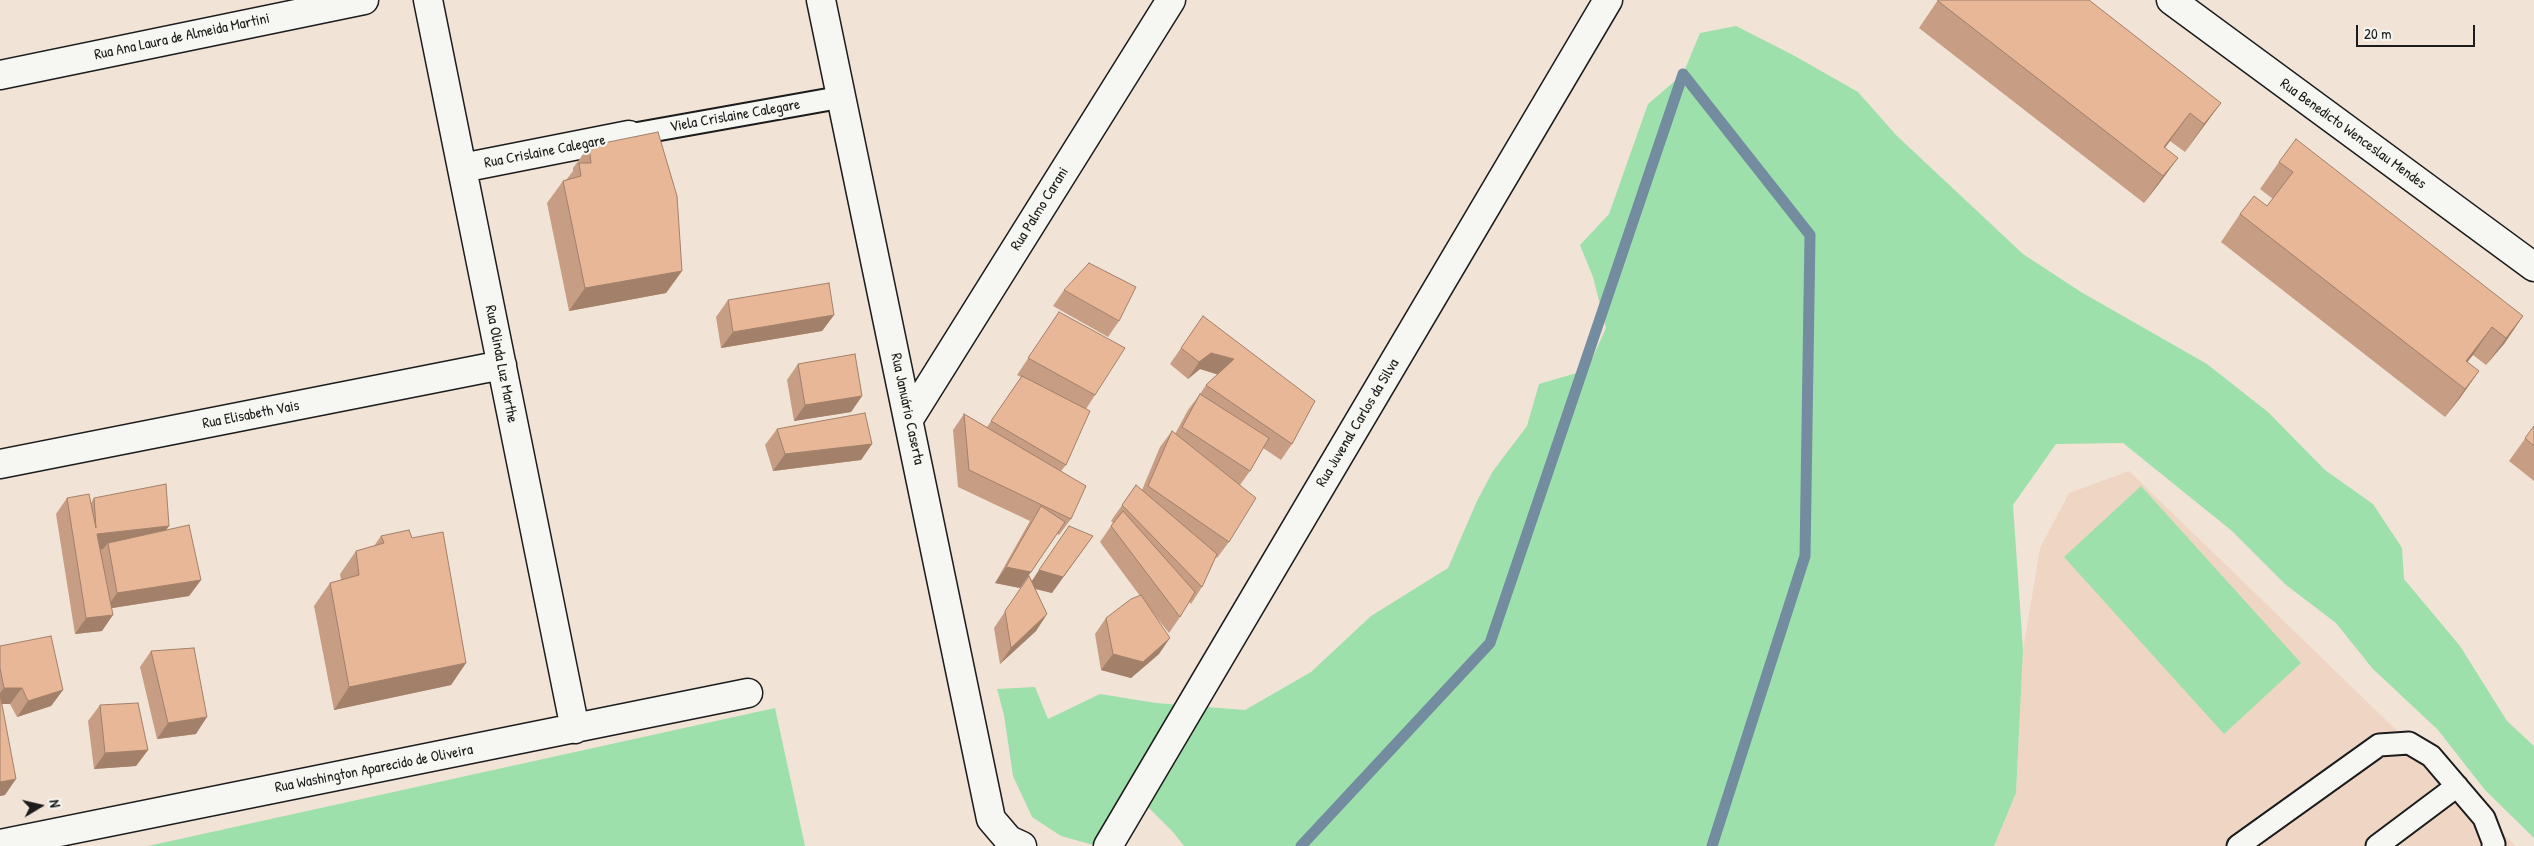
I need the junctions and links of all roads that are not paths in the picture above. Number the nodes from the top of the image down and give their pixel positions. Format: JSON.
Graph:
{"nodes":[{"id":1,"x":364,"y":0,"type":"edge"},
{"id":2,"x":428,"y":0,"type":"edge"},
{"id":3,"x":821,"y":0,"type":"edge"},
{"id":4,"x":1171,"y":0,"type":"edge"},
{"id":5,"x":1608,"y":0,"type":"edge"},
{"id":6,"x":2172,"y":0,"type":"edge"},
{"id":7,"x":0,"y":75,"type":"edge"},
{"id":8,"x":842,"y":97,"type":"junction"},
{"id":9,"x":628,"y":135,"type":"joint"},
{"id":10,"x":462,"y":168,"type":"junction"},
{"id":11,"x":2534,"y":267,"type":"edge"},
{"id":12,"x":502,"y":365,"type":"junction"},
{"id":13,"x":909,"y":419,"type":"junction"},
{"id":14,"x":0,"y":464,"type":"edge"},
{"id":15,"x":748,"y":693,"type":"dead end"},
{"id":16,"x":575,"y":729,"type":"junction"},
{"id":17,"x":2457,"y":786,"type":"junction"},
{"id":18,"x":0,"y":844,"type":"edge"},
{"id":19,"x":1022,"y":846,"type":"edge"},
{"id":20,"x":1108,"y":846,"type":"edge"},
{"id":21,"x":2238,"y":846,"type":"edge"},
{"id":22,"x":2377,"y":846,"type":"edge"},
{"id":23,"x":2493,"y":846,"type":"edge"}],
"edges":[{"from":1,"to":7,"type":"street","name":"Rua Ana Laura de Almeida Martini"},
{"from":2,"to":10,"type":"street","name":"Rua Olinda Luz Marthe"},
{"from":3,"to":8,"type":"street","name":"Rua Januário Caserta"},
{"from":4,"to":13,"type":"street","name":"Rua Palmo Carani"},
{"from":5,"to":20,"type":"street","name":"Rua Juvenal Carlos da Silva"},
{"from":6,"to":11,"type":"street","name":"Rua Benedicto Wenceslau Mendes"},
{"from":8,"to":9,"type":"lane","name":"Viela Crislaine Calegare"},
{"from":8,"to":13,"type":"street","name":"Rua Januário Caserta"},
{"from":9,"to":10,"type":"street","name":"Rua Crislaine Calegare"},
{"from":10,"to":12,"type":"street","name":"Rua Olinda Luz Marthe"},
{"from":12,"to":14,"type":"street","name":"Rua Elisabeth Vais"},
{"from":12,"to":16,"type":"street","name":"Rua Olinda Luz Marthe"},
{"from":13,"to":19,"type":"street","name":"Rua Januário Caserta"},
{"from":15,"to":16,"type":"street","name":"Rua Washington Aparecido de Oliveira"},
{"from":16,"to":18,"type":"street","name":"Rua Washington Aparecido de Oliveira"},
{"from":17,"to":21,"type":"lane"},
{"from":17,"to":22,"type":"lane"},
{"from":17,"to":23,"type":"lane"}]}
